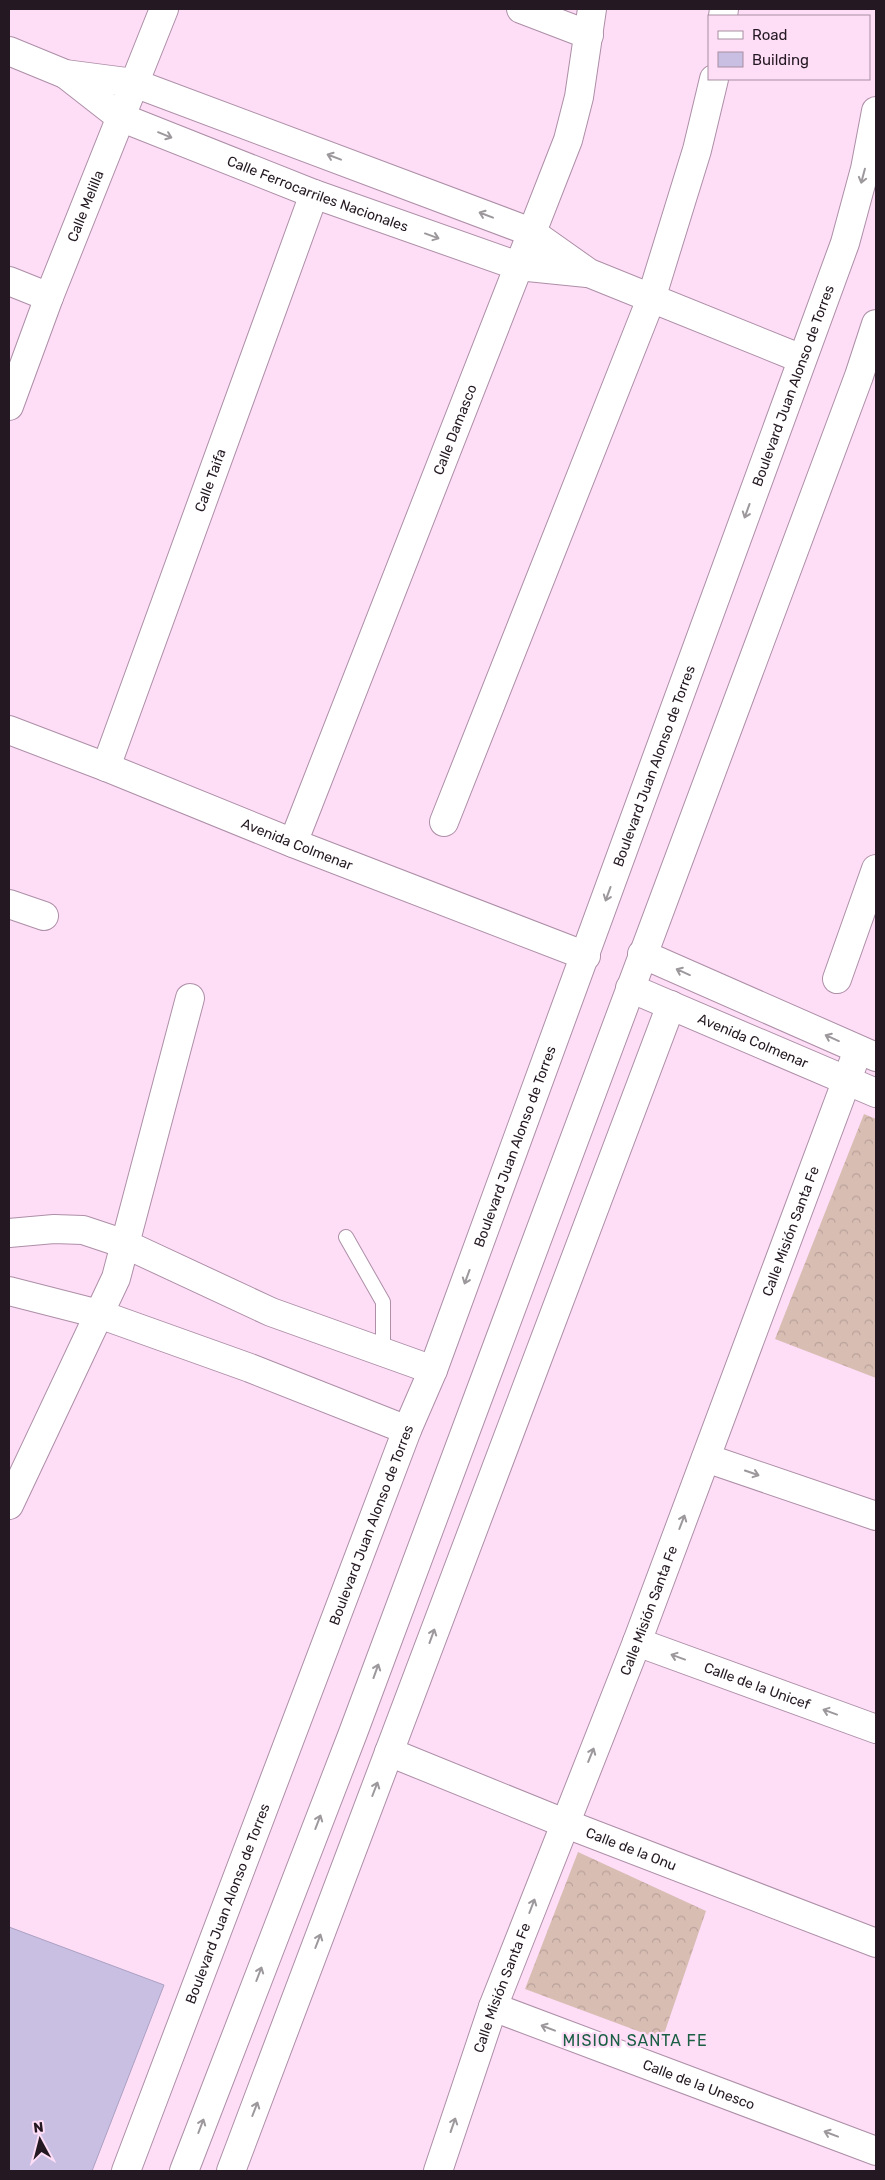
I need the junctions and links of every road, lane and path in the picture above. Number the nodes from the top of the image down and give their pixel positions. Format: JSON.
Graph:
{"nodes":[{"id":1,"x":164,"y":9,"type":"edge"},
{"id":2,"x":521,"y":9,"type":"edge"},
{"id":3,"x":591,"y":22,"type":"edge"},
{"id":4,"x":9,"y":51,"type":"edge"},
{"id":5,"x":65,"y":74,"type":"junction"},
{"id":6,"x":714,"y":80,"type":"edge"},
{"id":7,"x":134,"y":83,"type":"junction"},
{"id":8,"x":876,"y":111,"type":"edge"},
{"id":9,"x":120,"y":117,"type":"junction"},
{"id":10,"x":314,"y":194,"type":"junction"},
{"id":11,"x":531,"y":232,"type":"junction"},
{"id":12,"x":518,"y":266,"type":"junction"},
{"id":13,"x":588,"y":273,"type":"junction"},
{"id":14,"x":9,"y":281,"type":"edge"},
{"id":15,"x":49,"y":297,"type":"junction"},
{"id":16,"x":651,"y":299,"type":"junction"},
{"id":17,"x":876,"y":324,"type":"edge"},
{"id":18,"x":802,"y":359,"type":"junction"},
{"id":19,"x":868,"y":379,"type":"edge"},
{"id":20,"x":9,"y":406,"type":"edge"},
{"id":21,"x":9,"y":730,"type":"edge"},
{"id":22,"x":106,"y":767,"type":"junction"},
{"id":23,"x":444,"y":822,"type":"dead end"},
{"id":24,"x":293,"y":843,"type":"junction"},
{"id":25,"x":876,"y":869,"type":"edge"},
{"id":26,"x":9,"y":904,"type":"edge"},
{"id":27,"x":44,"y":916,"type":"dead end"},
{"id":28,"x":642,"y":954,"type":"junction"},
{"id":29,"x":586,"y":956,"type":"junction"},
{"id":30,"x":837,"y":979,"type":"dead end"},
{"id":31,"x":630,"y":988,"type":"junction"},
{"id":32,"x":190,"y":998,"type":"dead end"},
{"id":33,"x":670,"y":1005,"type":"junction"},
{"id":34,"x":867,"y":1054,"type":"edge"},
{"id":35,"x":847,"y":1080,"type":"junction"},
{"id":36,"x":876,"y":1092,"type":"edge"},
{"id":37,"x":9,"y":1233,"type":"edge"},
{"id":38,"x":346,"y":1237,"type":"dead end"},
{"id":39,"x":125,"y":1244,"type":"junction"},
{"id":40,"x":9,"y":1290,"type":"edge"},
{"id":41,"x":99,"y":1314,"type":"junction"},
{"id":42,"x":383,"y":1352,"type":"junction"},
{"id":43,"x":433,"y":1370,"type":"junction"},
{"id":44,"x":407,"y":1430,"type":"junction"},
{"id":45,"x":706,"y":1458,"type":"junction"},
{"id":46,"x":9,"y":1505,"type":"edge"},
{"id":47,"x":876,"y":1516,"type":"edge"},
{"id":48,"x":637,"y":1642,"type":"junction"},
{"id":49,"x":876,"y":1728,"type":"edge"},
{"id":50,"x":389,"y":1752,"type":"junction"},
{"id":51,"x":564,"y":1823,"type":"junction"},
{"id":52,"x":876,"y":1942,"type":"edge"},
{"id":53,"x":493,"y":2007,"type":"junction"},
{"id":54,"x":876,"y":2152,"type":"edge"},
{"id":55,"x":126,"y":2171,"type":"edge"},
{"id":56,"x":184,"y":2171,"type":"edge"},
{"id":57,"x":232,"y":2171,"type":"edge"},
{"id":58,"x":438,"y":2171,"type":"edge"}],
"edges":[{"from":1,"to":7,"type":"street","name":"Calle Melilla"},
{"from":2,"to":3,"type":"street"},
{"from":3,"to":11,"type":"street","name":"Calle Damasco"},
{"from":4,"to":5,"type":"street","name":"Calle Ferrocarriles Nacionales"},
{"from":5,"to":7,"type":"street","name":"Calle Ferrocarriles Nacionales"},
{"from":5,"to":9,"type":"street","name":"Calle Ferrocarriles Nacionales"},
{"from":6,"to":16,"type":"street"},
{"from":7,"to":9,"type":"street","name":"Calle Melilla"},
{"from":11,"to":7,"type":"street","name":"Calle Ferrocarriles Nacionales","one_way":true},
{"from":8,"to":18,"type":"street","name":"Boulevard Juan Alonso de Torres","one_way":true},
{"from":9,"to":10,"type":"street","name":"Calle Ferrocarriles Nacionales","one_way":true},
{"from":9,"to":15,"type":"street","name":"Calle Melilla"},
{"from":10,"to":12,"type":"street","name":"Calle Ferrocarriles Nacionales","one_way":true},
{"from":10,"to":22,"type":"street","name":"Calle Taifa"},
{"from":11,"to":12,"type":"street","name":"Calle Damasco"},
{"from":11,"to":13,"type":"street","name":"Calle Ferrocarriles Nacionales"},
{"from":12,"to":13,"type":"street","name":"Calle Ferrocarriles Nacionales"},
{"from":12,"to":24,"type":"street","name":"Calle Damasco"},
{"from":13,"to":16,"type":"street","name":"Calle Ferrocarriles Nacionales"},
{"from":14,"to":15,"type":"street"},
{"from":15,"to":20,"type":"street","name":"Calle Melilla"},
{"from":16,"to":18,"type":"street","name":"Calle Ferrocarriles Nacionales"},
{"from":16,"to":23,"type":"street"},
{"from":17,"to":19,"type":"street"},
{"from":18,"to":29,"type":"street","name":"Boulevard Juan Alonso de Torres","one_way":true},
{"from":19,"to":28,"type":"street"},
{"from":21,"to":22,"type":"street","name":"Avenida Colmenar"},
{"from":22,"to":24,"type":"street","name":"Avenida Colmenar"},
{"from":24,"to":29,"type":"street","name":"Avenida Colmenar"},
{"from":25,"to":30,"type":"street"},
{"from":26,"to":27,"type":"street"},
{"from":28,"to":31,"type":"street"},
{"from":34,"to":28,"type":"street","one_way":true},
{"from":29,"to":43,"type":"street","name":"Boulevard Juan Alonso de Torres","one_way":true},
{"from":31,"to":33,"type":"street","name":"Avenida Colmenar"},
{"from":56,"to":31,"type":"street","one_way":true},
{"from":32,"to":39,"type":"street"},
{"from":33,"to":35,"type":"street","name":"Avenida Colmenar"},
{"from":50,"to":33,"type":"street","one_way":true},
{"from":34,"to":35,"type":"street","name":"Calle Misión Santa Fe"},
{"from":35,"to":36,"type":"street","name":"Avenida Colmenar"},
{"from":35,"to":45,"type":"street","name":"Calle Misión Santa Fe"},
{"from":37,"to":39,"type":"street"},
{"from":38,"to":42,"type":"lane"},
{"from":39,"to":41,"type":"street"},
{"from":39,"to":42,"type":"street"},
{"from":40,"to":41,"type":"street"},
{"from":41,"to":44,"type":"street"},
{"from":41,"to":46,"type":"street"},
{"from":42,"to":43,"type":"street"},
{"from":43,"to":44,"type":"street","name":"Boulevard Juan Alonso de Torres"},
{"from":44,"to":55,"type":"street","name":"Boulevard Juan Alonso de Torres"},
{"from":45,"to":47,"type":"street","one_way":true},
{"from":48,"to":45,"type":"street","name":"Calle Misión Santa Fe","one_way":true},
{"from":49,"to":48,"type":"street","name":"Calle de la Unicef","one_way":true},
{"from":51,"to":48,"type":"street","name":"Calle Misión Santa Fe","one_way":true},
{"from":50,"to":51,"type":"street","name":"Calle de la Onu"},
{"from":57,"to":50,"type":"street","one_way":true},
{"from":51,"to":52,"type":"street","name":"Calle de la Onu"},
{"from":53,"to":51,"type":"street","name":"Calle Misión Santa Fe","one_way":true},
{"from":54,"to":53,"type":"street","name":"Calle de la Unesco","one_way":true},
{"from":58,"to":53,"type":"street","name":"Calle Misión Santa Fe","one_way":true}]}
